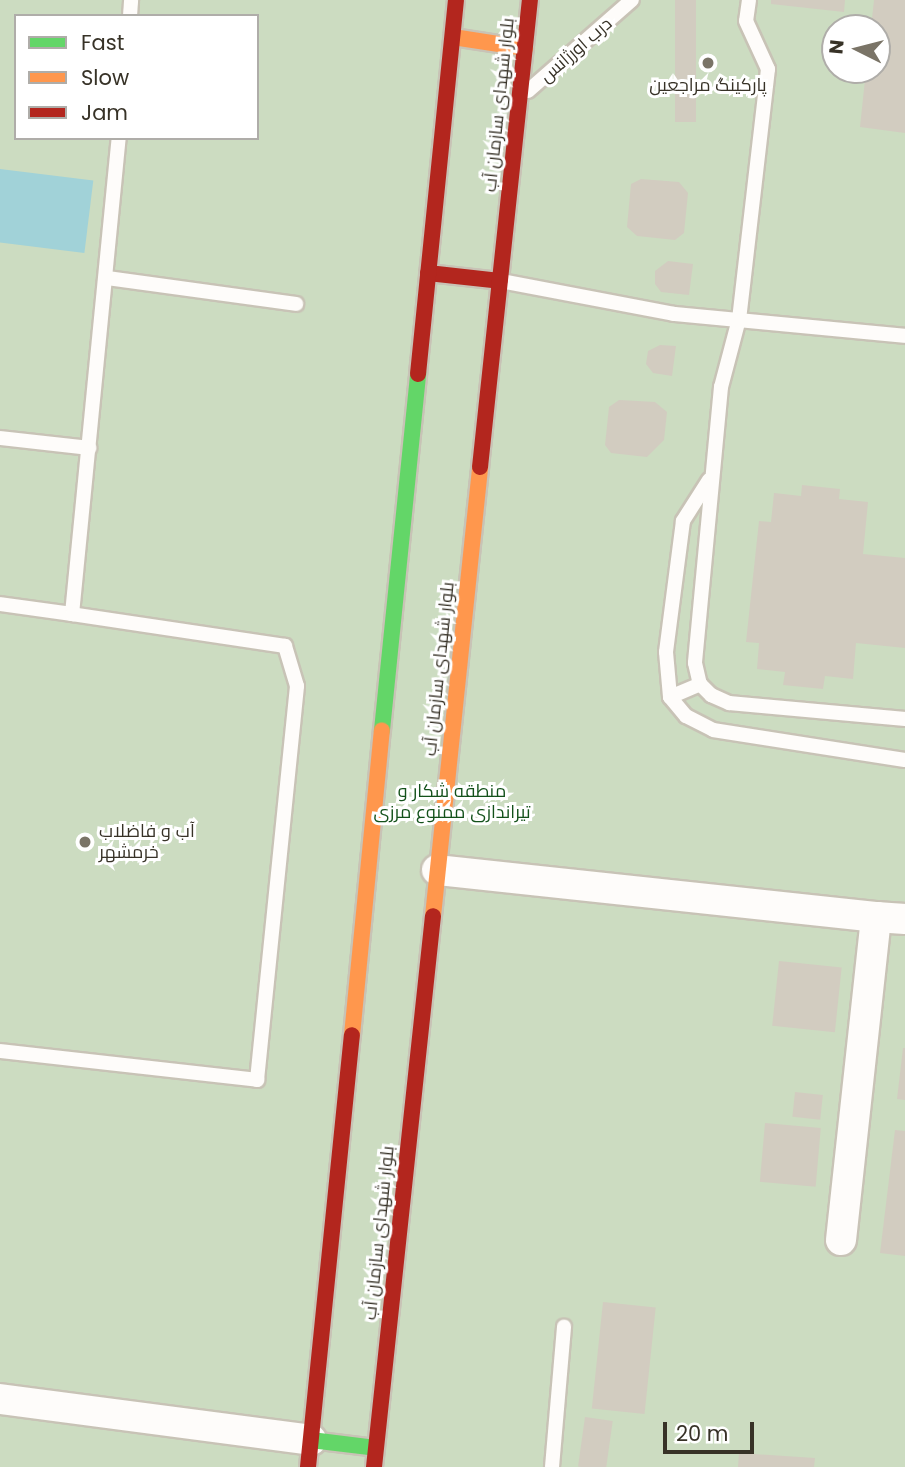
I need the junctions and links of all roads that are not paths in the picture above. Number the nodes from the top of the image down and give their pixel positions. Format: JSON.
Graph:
{"nodes":[{"id":1,"x":456,"y":0,"type":"edge"},
{"id":2,"x":530,"y":0,"type":"edge"},
{"id":3,"x":632,"y":0,"type":"edge"},
{"id":4,"x":749,"y":0,"type":"edge"},
{"id":5,"x":453,"y":37,"type":"junction"},
{"id":6,"x":525,"y":48,"type":"junction"},
{"id":7,"x":519,"y":99,"type":"junction"},
{"id":8,"x":119,"y":140,"type":"edge"},
{"id":9,"x":428,"y":273,"type":"junction"},
{"id":10,"x":107,"y":278,"type":"junction"},
{"id":11,"x":500,"y":281,"type":"junction"},
{"id":12,"x":296,"y":304,"type":"dead end"},
{"id":13,"x":739,"y":319,"type":"junction"},
{"id":14,"x":905,"y":336,"type":"edge"},
{"id":15,"x":0,"y":438,"type":"edge"},
{"id":16,"x":89,"y":448,"type":"junction"},
{"id":17,"x":710,"y":479,"type":"junction"},
{"id":18,"x":0,"y":604,"type":"edge"},
{"id":19,"x":72,"y":614,"type":"junction"},
{"id":20,"x":701,"y":684,"type":"junction"},
{"id":21,"x":670,"y":696,"type":"junction"},
{"id":22,"x":905,"y":719,"type":"edge"},
{"id":23,"x":905,"y":760,"type":"edge"},
{"id":24,"x":437,"y":870,"type":"junction"},
{"id":25,"x":890,"y":918,"type":"edge"},
{"id":26,"x":0,"y":1051,"type":"edge"},
{"id":27,"x":841,"y":1240,"type":"dead end"},
{"id":28,"x":564,"y":1327,"type":"dead end"},
{"id":29,"x":0,"y":1399,"type":"edge"},
{"id":30,"x":376,"y":1448,"type":"junction"},
{"id":31,"x":309,"y":1454,"type":"edge"},
{"id":32,"x":374,"y":1467,"type":"edge"},
{"id":33,"x":552,"y":1467,"type":"edge"}],
"edges":[{"from":1,"to":5,"type":"main road"},
{"from":2,"to":6,"type":"main road","name":"بلوار شهدای سازمان آب"},
{"from":3,"to":7,"type":"lane","name":"درب اورژانس"},
{"from":4,"to":13,"type":"lane"},
{"from":5,"to":6,"type":"main road"},
{"from":5,"to":9,"type":"main road"},
{"from":6,"to":7,"type":"main road","name":"بلوار شهدای سازمان آب"},
{"from":7,"to":11,"type":"main road","name":"بلوار شهدای سازمان آب"},
{"from":8,"to":10,"type":"lane"},
{"from":9,"to":11,"type":"main road"},
{"from":9,"to":31,"type":"main road"},
{"from":10,"to":12,"type":"lane"},
{"from":10,"to":16,"type":"lane"},
{"from":11,"to":13,"type":"lane"},
{"from":11,"to":24,"type":"main road","name":"بلوار شهدای سازمان آب"},
{"from":13,"to":14,"type":"lane"},
{"from":13,"to":17,"type":"lane"},
{"from":15,"to":16,"type":"lane"},
{"from":16,"to":19,"type":"lane"},
{"from":17,"to":20,"type":"lane"},
{"from":17,"to":21,"type":"lane"},
{"from":18,"to":19,"type":"lane"},
{"from":19,"to":26,"type":"lane"},
{"from":20,"to":21,"type":"lane"},
{"from":20,"to":22,"type":"lane"},
{"from":21,"to":23,"type":"lane"},
{"from":24,"to":25,"type":"street"},
{"from":24,"to":30,"type":"main road","name":"بلوار شهدای سازمان آب"},
{"from":25,"to":27,"type":"street"},
{"from":28,"to":33,"type":"lane"},
{"from":29,"to":31,"type":"street"},
{"from":30,"to":31,"type":"main road"},
{"from":30,"to":32,"type":"main road","name":"بلوار شهدای سازمان آب"}]}
